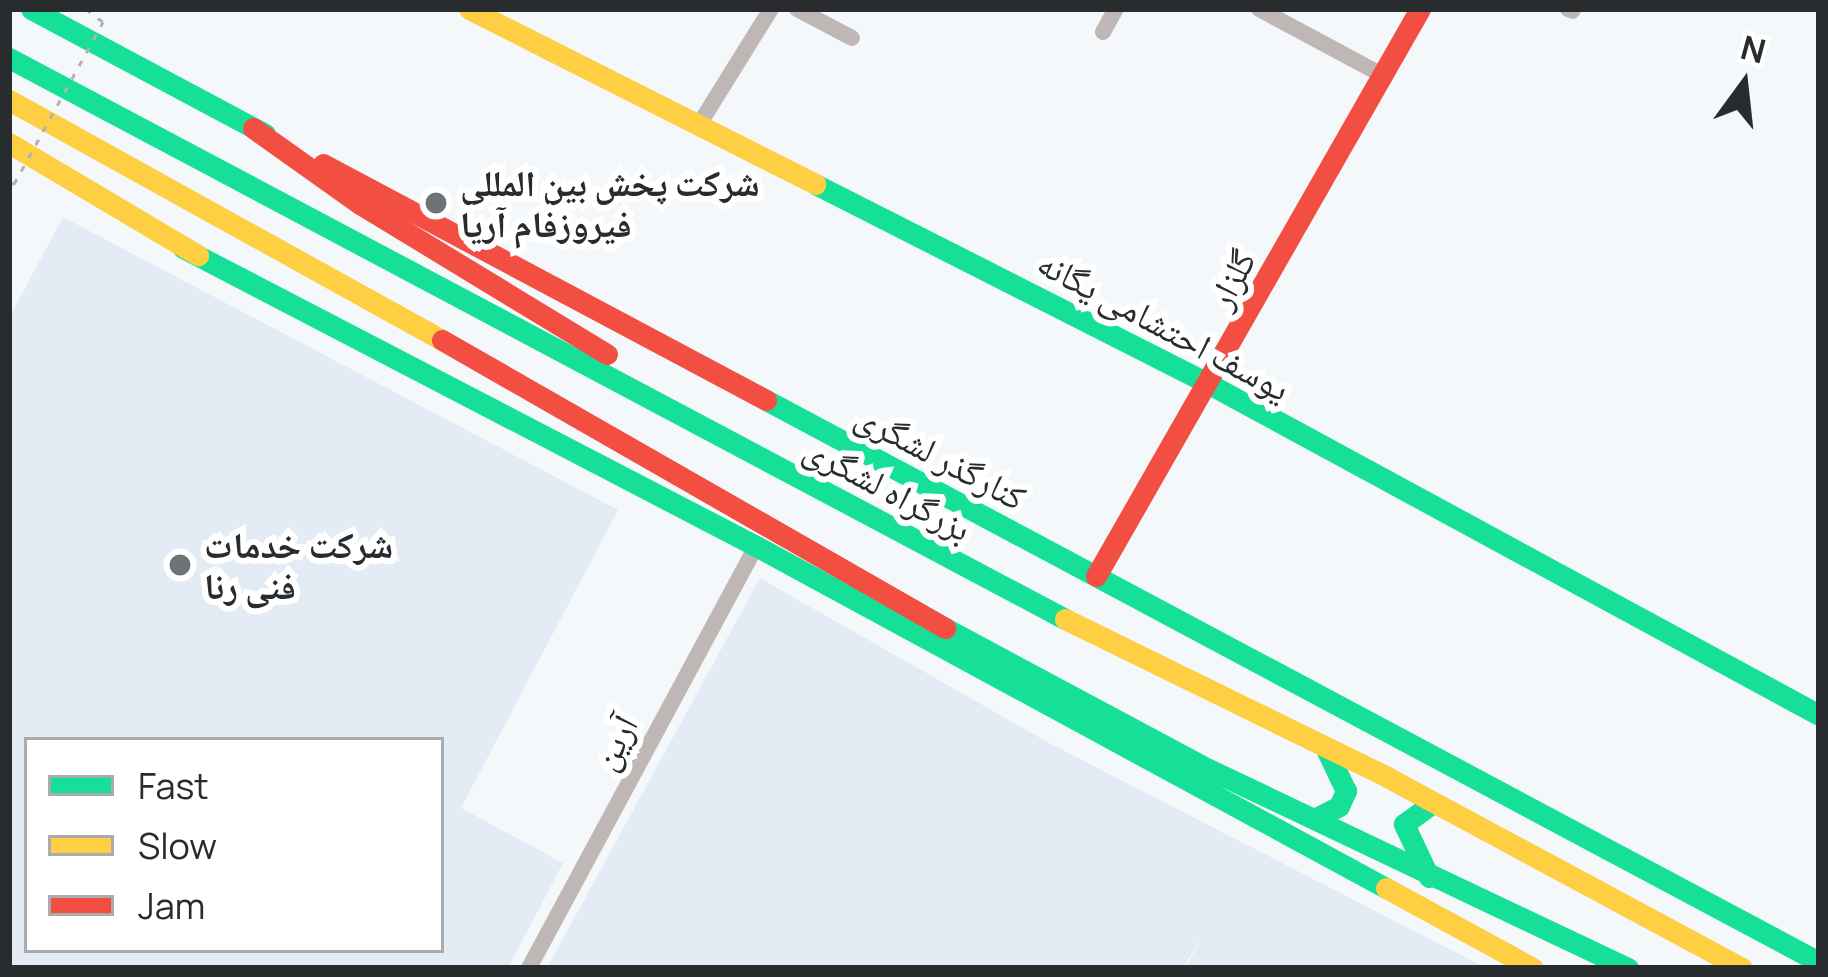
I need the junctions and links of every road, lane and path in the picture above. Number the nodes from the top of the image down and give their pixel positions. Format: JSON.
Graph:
{"nodes":[{"id":1,"x":31,"y":9,"type":"edge"},
{"id":2,"x":86,"y":9,"type":"edge"},
{"id":3,"x":469,"y":9,"type":"edge"},
{"id":4,"x":771,"y":9,"type":"edge"},
{"id":5,"x":797,"y":9,"type":"edge"},
{"id":6,"x":1116,"y":9,"type":"edge"},
{"id":7,"x":1259,"y":9,"type":"edge"},
{"id":8,"x":1420,"y":9,"type":"edge"},
{"id":9,"x":53,"y":15,"type":"edge"},
{"id":10,"x":1103,"y":32,"type":"dead end"},
{"id":11,"x":852,"y":38,"type":"dead end"},
{"id":12,"x":9,"y":58,"type":"edge"},
{"id":13,"x":1380,"y":74,"type":"junction"},
{"id":14,"x":9,"y":100,"type":"edge"},
{"id":15,"x":700,"y":123,"type":"junction"},
{"id":16,"x":253,"y":128,"type":"junction"},
{"id":17,"x":9,"y":142,"type":"edge"},
{"id":18,"x":9,"y":161,"type":"edge"},
{"id":19,"x":11,"y":183,"type":"edge"},
{"id":20,"x":198,"y":255,"type":"junction"},
{"id":21,"x":1211,"y":385,"type":"junction"},
{"id":22,"x":686,"y":418,"type":"junction"},
{"id":23,"x":756,"y":547,"type":"junction"},
{"id":24,"x":1096,"y":576,"type":"junction"},
{"id":25,"x":1819,"y":716,"type":"edge"},
{"id":26,"x":1325,"y":747,"type":"junction"},
{"id":27,"x":1433,"y":802,"type":"junction"},
{"id":28,"x":1314,"y":819,"type":"junction"},
{"id":29,"x":1431,"y":881,"type":"junction"},
{"id":30,"x":1819,"y":962,"type":"edge"},
{"id":31,"x":529,"y":968,"type":"edge"},
{"id":32,"x":1533,"y":968,"type":"edge"},
{"id":33,"x":1628,"y":968,"type":"edge"},
{"id":34,"x":1742,"y":968,"type":"edge"}],
"edges":[{"from":1,"to":9,"type":"main road","name":"کنارگذر لشگری"},
{"from":2,"to":19,"type":"path","bridge":true},
{"from":3,"to":15,"type":"main road","name":"یوسف احتشامی یگانه"},
{"from":4,"to":15,"type":"street"},
{"from":5,"to":11,"type":"street"},
{"from":6,"to":10,"type":"street"},
{"from":7,"to":13,"type":"street"},
{"from":8,"to":13,"type":"main road","name":"گلزار"},
{"from":9,"to":16,"type":"main road","name":"کنارگذر لشگری"},
{"from":12,"to":22,"type":"main road","name":"بزرگراه لشگری"},
{"from":13,"to":21,"type":"main road","name":"گلزار"},
{"from":14,"to":28,"type":"main road"},
{"from":15,"to":21,"type":"main road","name":"یوسف احتشامی یگانه"},
{"from":16,"to":22,"type":"main road"},
{"from":16,"to":24,"type":"main road","name":"کنارگذر لشگری"},
{"from":17,"to":20,"type":"main road"},
{"from":18,"to":20,"type":"main road"},
{"from":20,"to":23,"type":"main road"},
{"from":21,"to":24,"type":"main road","name":"گلزار"},
{"from":21,"to":25,"type":"main road","name":"یوسف احتشامی یگانه"},
{"from":22,"to":26,"type":"main road","name":"بزرگراه لشگری"},
{"from":23,"to":31,"type":"street","name":"آرین"},
{"from":23,"to":32,"type":"main road"},
{"from":24,"to":30,"type":"main road","name":"کنارگذر لشگری"},
{"from":26,"to":27,"type":"main road","name":"بزرگراه لشگری"},
{"from":26,"to":28,"type":"main road"},
{"from":27,"to":29,"type":"main road"},
{"from":27,"to":34,"type":"main road","name":"بزرگراه لشگری"},
{"from":28,"to":29,"type":"main road"},
{"from":29,"to":33,"type":"main road"}]}
